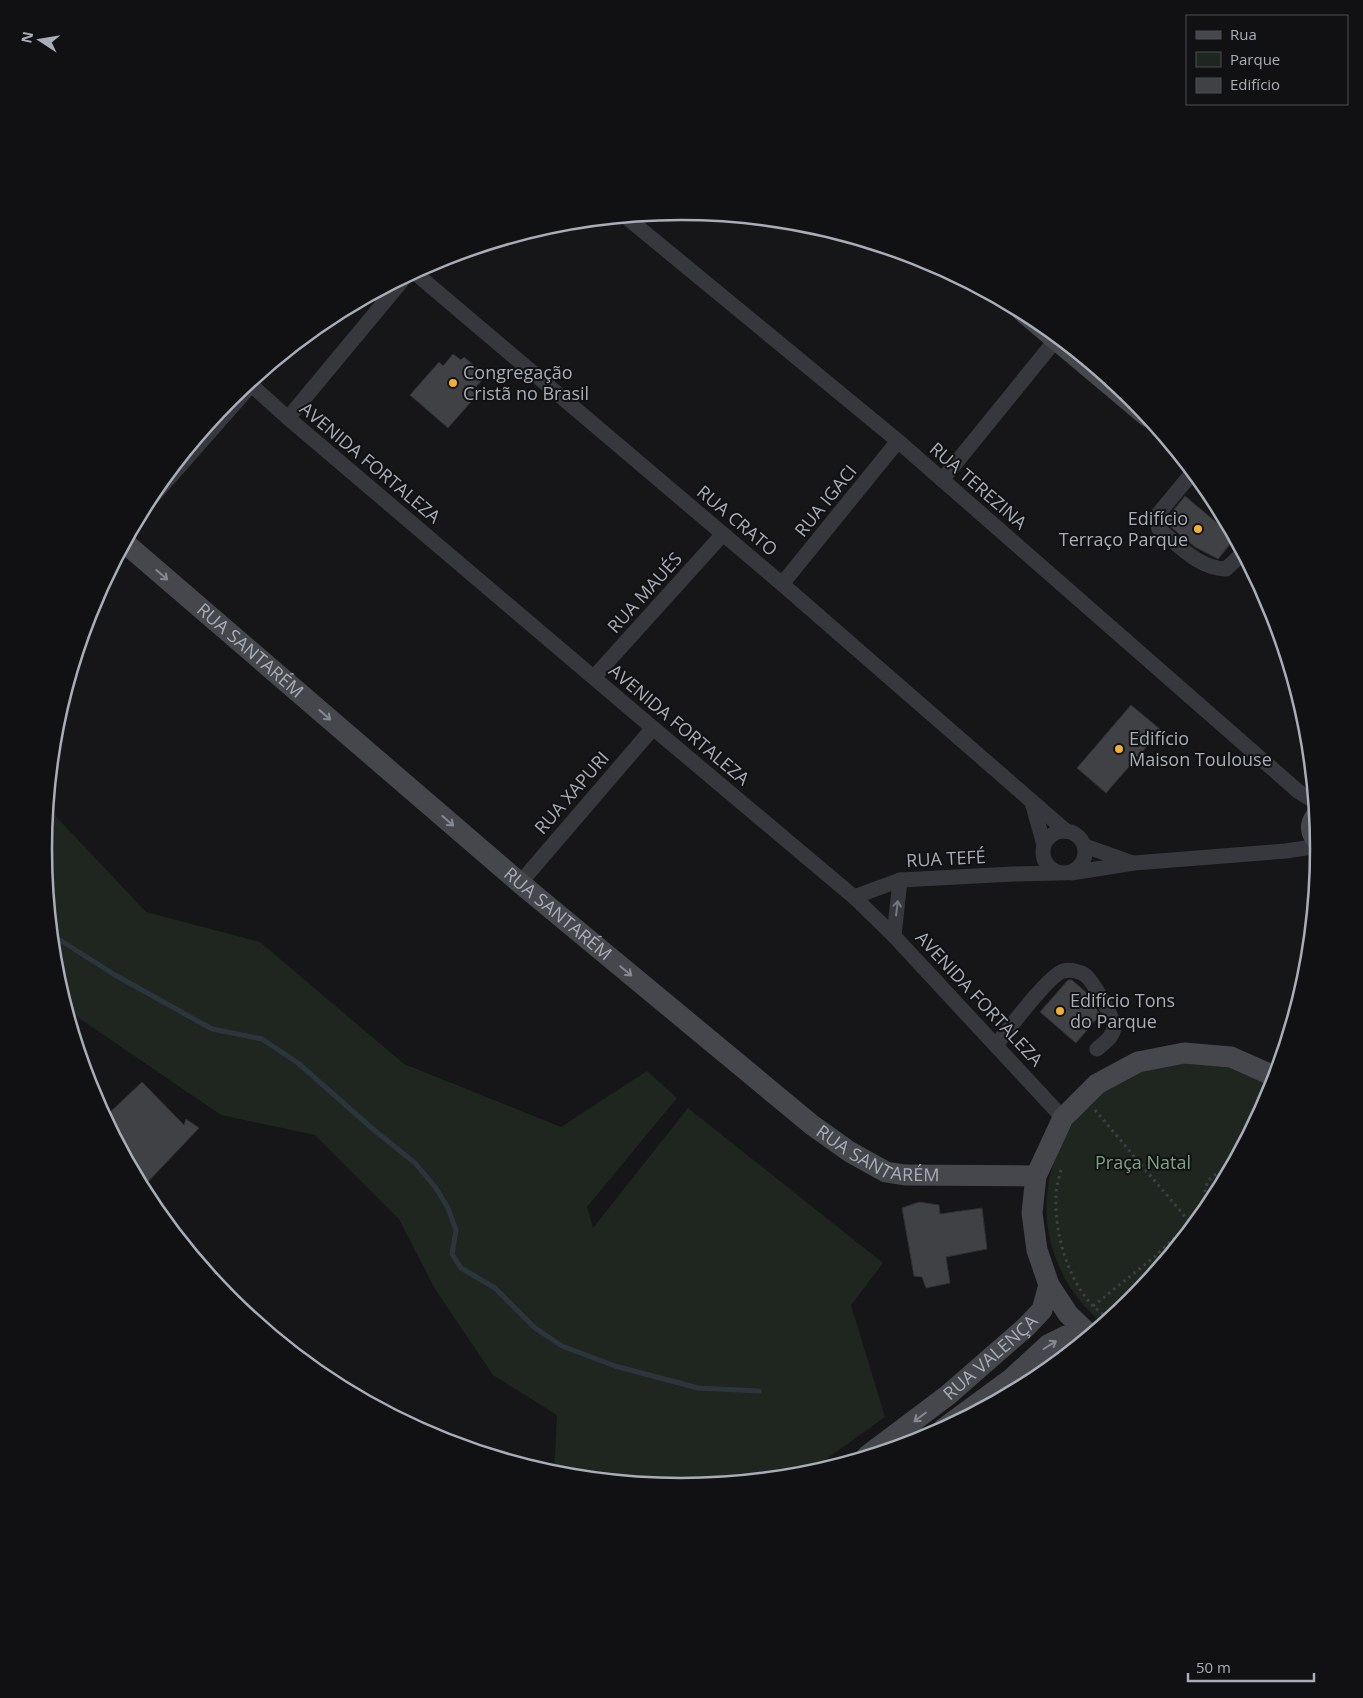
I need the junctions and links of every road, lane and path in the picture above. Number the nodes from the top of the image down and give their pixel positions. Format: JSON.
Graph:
{"nodes":[{"id":1,"x":632,"y":222,"type":"edge"},
{"id":2,"x":420,"y":277,"type":"edge"},
{"id":3,"x":395,"y":289,"type":"edge"},
{"id":4,"x":1053,"y":342,"type":"edge"},
{"id":5,"x":254,"y":388,"type":"edge"},
{"id":6,"x":288,"y":418,"type":"junction"},
{"id":7,"x":898,"y":441,"type":"junction"},
{"id":8,"x":1189,"y":477,"type":"edge"},
{"id":9,"x":942,"y":480,"type":"junction"},
{"id":10,"x":723,"y":534,"type":"junction"},
{"id":11,"x":130,"y":547,"type":"edge"},
{"id":12,"x":1239,"y":557,"type":"edge"},
{"id":13,"x":782,"y":584,"type":"junction"},
{"id":14,"x":594,"y":677,"type":"junction"},
{"id":15,"x":653,"y":728,"type":"junction"},
{"id":16,"x":1032,"y":802,"type":"junction"},
{"id":17,"x":1309,"y":814,"type":"edge"},
{"id":18,"x":1066,"y":831,"type":"junction"},
{"id":19,"x":1310,"y":831,"type":"edge"},
{"id":20,"x":1085,"y":846,"type":"junction"},
{"id":21,"x":1043,"y":849,"type":"junction"},
{"id":22,"x":1134,"y":863,"type":"junction"},
{"id":23,"x":1065,"y":873,"type":"junction"},
{"id":24,"x":1013,"y":874,"type":"junction"},
{"id":25,"x":900,"y":880,"type":"junction"},
{"id":26,"x":520,"y":883,"type":"junction"},
{"id":27,"x":854,"y":897,"type":"junction"},
{"id":28,"x":894,"y":936,"type":"junction"},
{"id":29,"x":996,"y":1045,"type":"junction"},
{"id":30,"x":1098,"y":1049,"type":"dead end"},
{"id":31,"x":1269,"y":1073,"type":"edge"},
{"id":32,"x":1100,"y":1104,"type":"dead end"},
{"id":33,"x":1095,"y":1110,"type":"junction"},
{"id":34,"x":1090,"y":1114,"type":"dead end"},
{"id":35,"x":1063,"y":1118,"type":"junction"},
{"id":36,"x":1062,"y":1166,"type":"dead end"},
{"id":37,"x":1221,"y":1172,"type":"edge"},
{"id":38,"x":1036,"y":1176,"type":"junction"},
{"id":39,"x":1204,"y":1198,"type":"edge"},
{"id":40,"x":1189,"y":1220,"type":"edge"},
{"id":41,"x":1176,"y":1238,"type":"edge"},
{"id":42,"x":1050,"y":1285,"type":"junction"},
{"id":43,"x":1093,"y":1306,"type":"junction"},
{"id":44,"x":1104,"y":1314,"type":"edge"},
{"id":45,"x":1085,"y":1331,"type":"edge"},
{"id":46,"x":1077,"y":1337,"type":"edge"},
{"id":47,"x":977,"y":1404,"type":"edge"},
{"id":48,"x":880,"y":1446,"type":"edge"}],
"edges":[{"from":1,"to":7,"type":"street","name":"RUA TEREZINA"},
{"from":2,"to":10,"type":"street","name":"RUA CRATO"},
{"from":3,"to":6,"type":"street"},
{"from":4,"to":9,"type":"street"},
{"from":5,"to":6,"type":"street","name":"AVENIDA FORTALEZA"},
{"from":6,"to":14,"type":"street","name":"AVENIDA FORTALEZA"},
{"from":7,"to":9,"type":"street","name":"RUA TEREZINA"},
{"from":7,"to":13,"type":"street","name":"RUA IGACI"},
{"from":8,"to":12,"type":"street"},
{"from":9,"to":17,"type":"street","name":"RUA TEREZINA"},
{"from":10,"to":13,"type":"street","name":"RUA CRATO"},
{"from":10,"to":14,"type":"street","name":"RUA MAUÉS"},
{"from":11,"to":26,"type":"street","name":"RUA SANTARÉM","one_way":true},
{"from":13,"to":16,"type":"street","name":"RUA CRATO"},
{"from":14,"to":15,"type":"street","name":"AVENIDA FORTALEZA"},
{"from":15,"to":26,"type":"street","name":"RUA XAPURI"},
{"from":15,"to":27,"type":"street","name":"AVENIDA FORTALEZA"},
{"from":16,"to":18,"type":"street","name":"RUA CRATO"},
{"from":16,"to":21,"type":"street"},
{"from":18,"to":20,"type":"street"},
{"from":18,"to":21,"type":"street"},
{"from":19,"to":22,"type":"street","name":"RUA TEFÉ"},
{"from":20,"to":22,"type":"street","name":"RUA TEFÉ"},
{"from":20,"to":23,"type":"street"},
{"from":21,"to":23,"type":"street"},
{"from":21,"to":24,"type":"street"},
{"from":22,"to":23,"type":"street","name":"RUA TEFÉ"},
{"from":23,"to":24,"type":"street","name":"RUA TEFÉ"},
{"from":24,"to":25,"type":"street","name":"RUA TEFÉ"},
{"from":25,"to":27,"type":"street","name":"RUA TEFÉ"},
{"from":28,"to":25,"type":"street","one_way":true},
{"from":26,"to":38,"type":"street","name":"RUA SANTARÉM","one_way":true},
{"from":27,"to":28,"type":"street","name":"AVENIDA FORTALEZA"},
{"from":28,"to":29,"type":"street","name":"AVENIDA FORTALEZA"},
{"from":29,"to":30,"type":"street"},
{"from":29,"to":35,"type":"street","name":"AVENIDA FORTALEZA"},
{"from":31,"to":35,"type":"street"},
{"from":32,"to":33,"type":"path"},
{"from":33,"to":34,"type":"path"},
{"from":33,"to":40,"type":"path"},
{"from":35,"to":38,"type":"street"},
{"from":36,"to":43,"type":"path"},
{"from":37,"to":39,"type":"path"},
{"from":38,"to":42,"type":"street"},
{"from":41,"to":43,"type":"path"},
{"from":42,"to":45,"type":"street"},
{"from":42,"to":48,"type":"street","name":"RUA VALENÇA","one_way":true},
{"from":43,"to":44,"type":"path"},
{"from":47,"to":46,"type":"street","name":"RUA VALENÇA","one_way":true}]}
